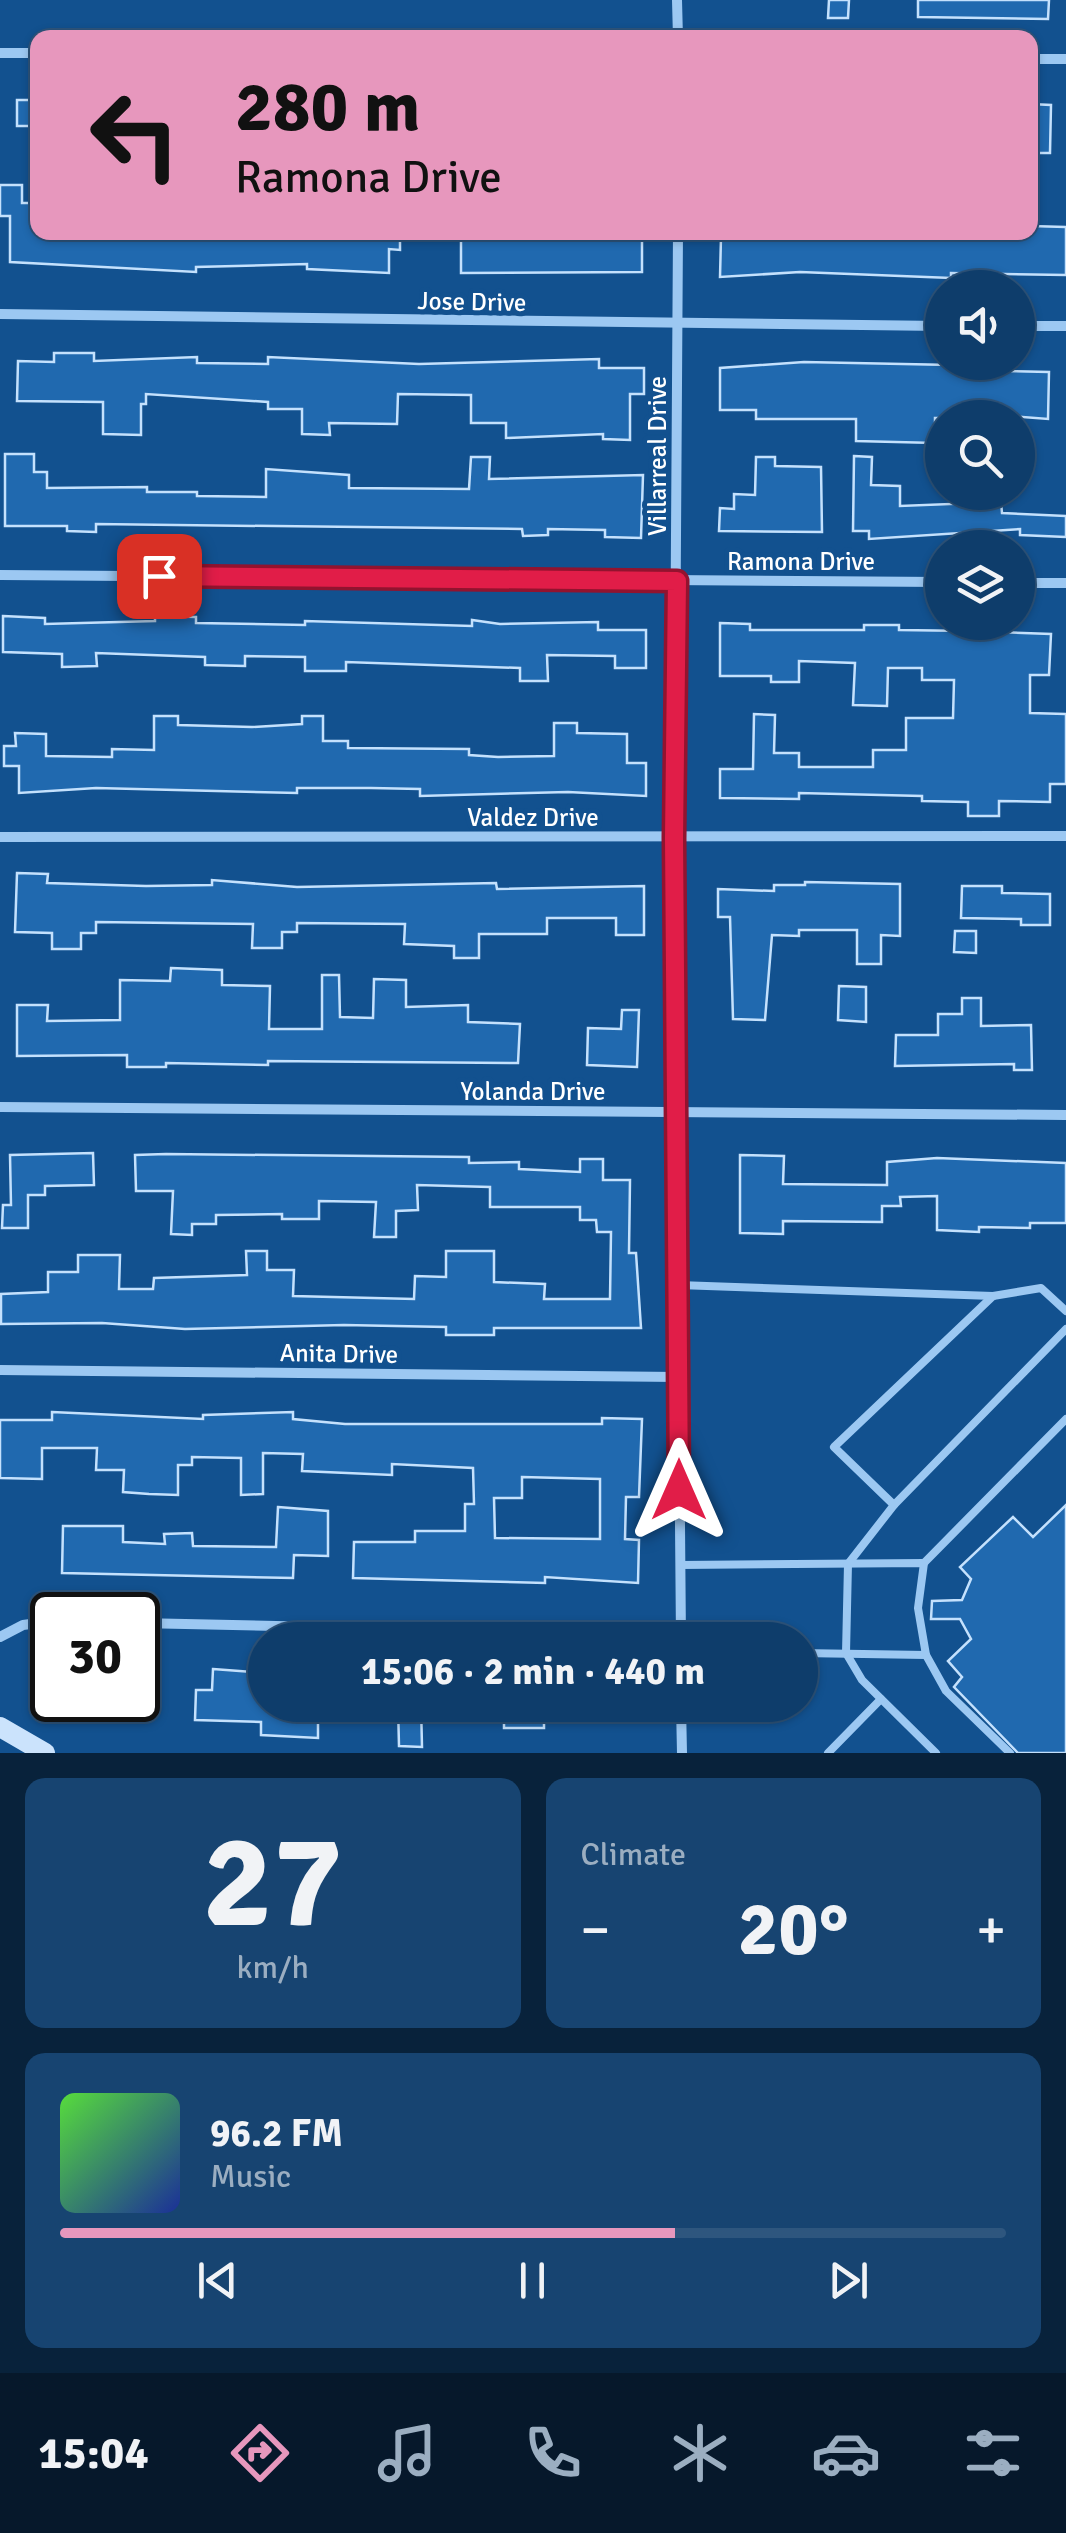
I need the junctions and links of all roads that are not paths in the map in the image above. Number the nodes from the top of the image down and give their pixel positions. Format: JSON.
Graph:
{"nodes":[{"id":1,"x":677,"y":0,"type":"edge"},
{"id":2,"x":678,"y":30,"type":"edge"},
{"id":3,"x":0,"y":53,"type":"edge"},
{"id":4,"x":30,"y":53,"type":"edge"},
{"id":5,"x":1038,"y":59,"type":"edge"},
{"id":6,"x":1066,"y":59,"type":"edge"},
{"id":7,"x":678,"y":240,"type":"edge"},
{"id":8,"x":0,"y":314,"type":"edge"},
{"id":9,"x":678,"y":324,"type":"junction"},
{"id":10,"x":925,"y":326,"type":"edge"},
{"id":11,"x":1035,"y":326,"type":"edge"},
{"id":12,"x":1066,"y":326,"type":"edge"},
{"id":13,"x":0,"y":575,"type":"edge"},
{"id":14,"x":677,"y":581,"type":"junction"},
{"id":15,"x":925,"y":582,"type":"edge"},
{"id":16,"x":1035,"y":582,"type":"edge"},
{"id":17,"x":1066,"y":583,"type":"edge"},
{"id":18,"x":0,"y":836,"type":"edge"},
{"id":19,"x":1066,"y":836,"type":"edge"},
{"id":20,"x":674,"y":838,"type":"junction"},
{"id":21,"x":0,"y":1107,"type":"edge"},
{"id":22,"x":676,"y":1113,"type":"junction"},
{"id":23,"x":1066,"y":1115,"type":"edge"},
{"id":24,"x":678,"y":1285,"type":"junction"},
{"id":25,"x":992,"y":1296,"type":"junction"},
{"id":26,"x":1066,"y":1311,"type":"edge"},
{"id":27,"x":1066,"y":1330,"type":"edge"},
{"id":28,"x":0,"y":1370,"type":"edge"},
{"id":29,"x":678,"y":1376,"type":"junction"},
{"id":30,"x":1066,"y":1419,"type":"edge"},
{"id":31,"x":894,"y":1505,"type":"junction"},
{"id":32,"x":848,"y":1564,"type":"junction"},
{"id":33,"x":924,"y":1564,"type":"junction"},
{"id":34,"x":680,"y":1565,"type":"junction"},
{"id":35,"x":680,"y":1622,"type":"edge"},
{"id":36,"x":160,"y":1623,"type":"edge"},
{"id":37,"x":30,"y":1625,"type":"edge"},
{"id":38,"x":248,"y":1625,"type":"edge"},
{"id":39,"x":0,"y":1637,"type":"edge"},
{"id":40,"x":818,"y":1653,"type":"edge"},
{"id":41,"x":846,"y":1654,"type":"junction"},
{"id":42,"x":926,"y":1655,"type":"junction"},
{"id":43,"x":881,"y":1698,"type":"junction"},
{"id":44,"x":681,"y":1722,"type":"edge"},
{"id":45,"x":0,"y":1727,"type":"edge"},
{"id":46,"x":45,"y":1753,"type":"edge"},
{"id":47,"x":682,"y":1753,"type":"edge"},
{"id":48,"x":828,"y":1753,"type":"edge"},
{"id":49,"x":936,"y":1753,"type":"edge"},
{"id":50,"x":1010,"y":1753,"type":"edge"}],
"edges":[{"from":1,"to":2,"type":"street"},
{"from":3,"to":4,"type":"street"},
{"from":5,"to":6,"type":"street"},
{"from":7,"to":9,"type":"street","name":"Villarreal Drive"},
{"from":8,"to":9,"type":"street","name":"Jose Drive"},
{"from":9,"to":10,"type":"street","name":"Jose Drive"},
{"from":9,"to":14,"type":"street","name":"Villarreal Drive"},
{"from":11,"to":12,"type":"street"},
{"from":13,"to":14,"type":"street","name":"Ramona Drive"},
{"from":14,"to":15,"type":"street","name":"Ramona Drive"},
{"from":14,"to":20,"type":"street","name":"Villarreal Drive"},
{"from":16,"to":17,"type":"street"},
{"from":18,"to":20,"type":"street","name":"Valdez Drive"},
{"from":19,"to":20,"type":"street","name":"Valdez Drive"},
{"from":20,"to":22,"type":"street","name":"Villarreal Drive"},
{"from":21,"to":22,"type":"street","name":"Yolanda Drive"},
{"from":22,"to":23,"type":"street","name":"Yolanda Drive"},
{"from":22,"to":24,"type":"street","name":"Villarreal Drive"},
{"from":24,"to":25,"type":"lane"},
{"from":24,"to":29,"type":"street","name":"Villarreal Drive"},
{"from":25,"to":26,"type":"lane"},
{"from":25,"to":31,"type":"lane"},
{"from":27,"to":31,"type":"lane"},
{"from":28,"to":29,"type":"street","name":"Anita Drive"},
{"from":29,"to":34,"type":"street","name":"Villarreal Drive"},
{"from":30,"to":33,"type":"lane"},
{"from":31,"to":32,"type":"lane"},
{"from":32,"to":33,"type":"lane"},
{"from":32,"to":34,"type":"lane"},
{"from":32,"to":41,"type":"lane"},
{"from":33,"to":42,"type":"lane"},
{"from":34,"to":35,"type":"street","name":"Villarreal Drive"},
{"from":36,"to":38,"type":"street"},
{"from":37,"to":39,"type":"street"},
{"from":40,"to":41,"type":"lane"},
{"from":41,"to":42,"type":"lane"},
{"from":41,"to":43,"type":"lane"},
{"from":42,"to":50,"type":"lane"},
{"from":43,"to":48,"type":"lane"},
{"from":43,"to":49,"type":"lane"},
{"from":44,"to":47,"type":"street"},
{"from":45,"to":46,"type":"street"}]}
